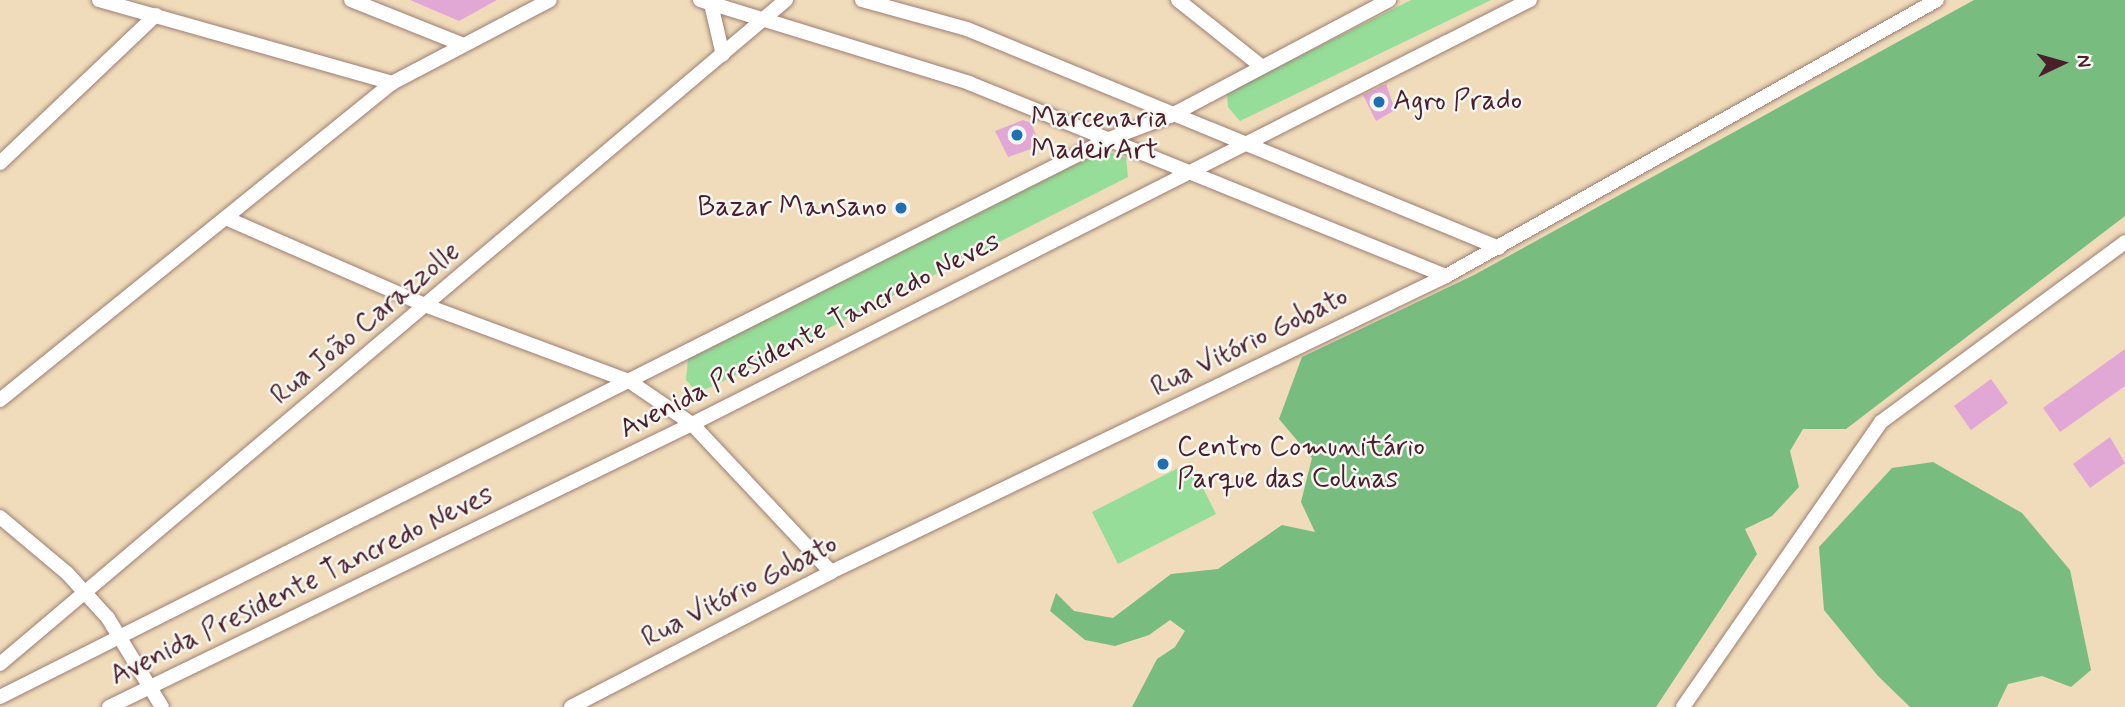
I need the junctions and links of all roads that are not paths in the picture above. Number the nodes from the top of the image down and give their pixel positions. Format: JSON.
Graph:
{"nodes":[{"id":1,"x":99,"y":0,"type":"edge"},
{"id":2,"x":351,"y":0,"type":"edge"},
{"id":3,"x":550,"y":0,"type":"edge"},
{"id":4,"x":786,"y":0,"type":"edge"},
{"id":5,"x":862,"y":0,"type":"edge"},
{"id":6,"x":1178,"y":0,"type":"edge"},
{"id":7,"x":1389,"y":0,"type":"edge"},
{"id":8,"x":1530,"y":0,"type":"edge"},
{"id":9,"x":1937,"y":0,"type":"edge"},
{"id":10,"x":705,"y":2,"type":"edge"},
{"id":11,"x":156,"y":15,"type":"junction"},
{"id":12,"x":764,"y":23,"type":"junction"},
{"id":13,"x":461,"y":44,"type":"junction"},
{"id":14,"x":723,"y":55,"type":"junction"},
{"id":15,"x":1261,"y":66,"type":"junction"},
{"id":16,"x":392,"y":83,"type":"junction"},
{"id":17,"x":1170,"y":116,"type":"junction"},
{"id":18,"x":1109,"y":138,"type":"junction"},
{"id":19,"x":1247,"y":145,"type":"junction"},
{"id":20,"x":0,"y":163,"type":"edge"},
{"id":21,"x":1189,"y":174,"type":"junction"},
{"id":22,"x":228,"y":219,"type":"junction"},
{"id":23,"x":2125,"y":242,"type":"edge"},
{"id":24,"x":1499,"y":248,"type":"junction"},
{"id":25,"x":1446,"y":276,"type":"junction"},
{"id":26,"x":427,"y":306,"type":"junction"},
{"id":27,"x":629,"y":381,"type":"junction"},
{"id":28,"x":0,"y":400,"type":"edge"},
{"id":29,"x":692,"y":424,"type":"junction"},
{"id":30,"x":0,"y":517,"type":"edge"},
{"id":31,"x":831,"y":572,"type":"junction"},
{"id":32,"x":85,"y":593,"type":"junction"},
{"id":33,"x":121,"y":635,"type":"junction"},
{"id":34,"x":0,"y":664,"type":"edge"},
{"id":35,"x":152,"y":685,"type":"junction"},
{"id":36,"x":0,"y":697,"type":"edge"},
{"id":37,"x":109,"y":707,"type":"edge"},
{"id":38,"x":162,"y":707,"type":"edge"},
{"id":39,"x":571,"y":707,"type":"edge"},
{"id":40,"x":1683,"y":707,"type":"edge"}],
"edges":[{"from":1,"to":11,"type":"street"},
{"from":2,"to":13,"type":"street"},
{"from":3,"to":13,"type":"street"},
{"from":4,"to":12,"type":"street","name":"Rua João Carazzolle"},
{"from":5,"to":17,"type":"street"},
{"from":6,"to":15,"type":"street"},
{"from":7,"to":15,"type":"street","name":"Avenida Presidente Tancredo Neves"},
{"from":8,"to":19,"type":"street","name":"Avenida Presidente Tancredo Neves"},
{"from":9,"to":24,"type":"street","name":"Rua Vitório Gobato"},
{"from":10,"to":12,"type":"street"},
{"from":10,"to":14,"type":"street"},
{"from":11,"to":16,"type":"street"},
{"from":11,"to":20,"type":"street"},
{"from":12,"to":14,"type":"street","name":"Rua João Carazzolle"},
{"from":12,"to":18,"type":"street"},
{"from":13,"to":16,"type":"street"},
{"from":14,"to":26,"type":"street","name":"Rua João Carazzolle"},
{"from":15,"to":17,"type":"street","name":"Avenida Presidente Tancredo Neves"},
{"from":16,"to":22,"type":"street"},
{"from":17,"to":18,"type":"street","name":"Avenida Presidente Tancredo Neves"},
{"from":17,"to":19,"type":"street"},
{"from":18,"to":21,"type":"street"},
{"from":18,"to":27,"type":"street","name":"Avenida Presidente Tancredo Neves"},
{"from":19,"to":21,"type":"street","name":"Avenida Presidente Tancredo Neves"},
{"from":19,"to":24,"type":"street"},
{"from":21,"to":25,"type":"street"},
{"from":21,"to":29,"type":"street","name":"Avenida Presidente Tancredo Neves"},
{"from":22,"to":26,"type":"street"},
{"from":22,"to":28,"type":"street"},
{"from":23,"to":40,"type":"street"},
{"from":24,"to":25,"type":"street","name":"Rua Vitório Gobato"},
{"from":25,"to":31,"type":"street","name":"Rua Vitório Gobato"},
{"from":26,"to":27,"type":"street"},
{"from":26,"to":32,"type":"street","name":"Rua João Carazzolle"},
{"from":27,"to":29,"type":"street"},
{"from":27,"to":33,"type":"street","name":"Avenida Presidente Tancredo Neves"},
{"from":29,"to":31,"type":"street"},
{"from":29,"to":35,"type":"street","name":"Avenida Presidente Tancredo Neves"},
{"from":30,"to":32,"type":"street"},
{"from":31,"to":39,"type":"street","name":"Rua Vitório Gobato"},
{"from":32,"to":33,"type":"street"},
{"from":32,"to":34,"type":"street","name":"Rua João Carazzolle"},
{"from":33,"to":35,"type":"street"},
{"from":33,"to":36,"type":"street","name":"Avenida Presidente Tancredo Neves"},
{"from":35,"to":37,"type":"street","name":"Avenida Presidente Tancredo Neves"},
{"from":35,"to":38,"type":"street"}]}
